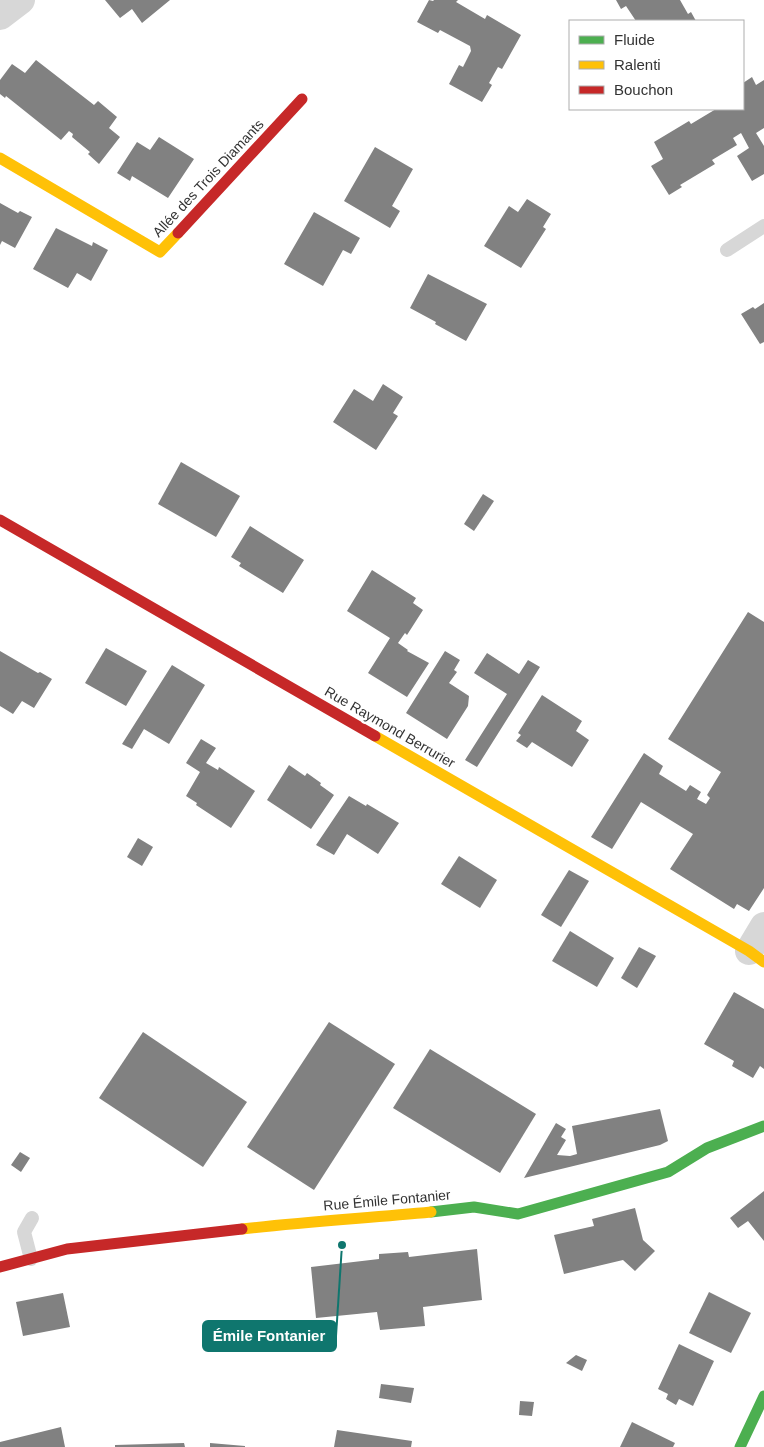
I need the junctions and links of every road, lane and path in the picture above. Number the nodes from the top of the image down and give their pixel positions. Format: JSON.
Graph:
{"nodes":[{"id":1,"x":20,"y":0,"type":"edge"},
{"id":2,"x":0,"y":16,"type":"edge"},
{"id":3,"x":302,"y":99,"type":"dead end"},
{"id":4,"x":0,"y":158,"type":"edge"},
{"id":5,"x":764,"y":226,"type":"edge"},
{"id":6,"x":727,"y":250,"type":"dead end"},
{"id":7,"x":0,"y":520,"type":"edge"},
{"id":8,"x":764,"y":926,"type":"edge"},
{"id":9,"x":756,"y":957,"type":"edge"},
{"id":10,"x":764,"y":1126,"type":"edge"},
{"id":11,"x":32,"y":1218,"type":"dead end"},
{"id":12,"x":31,"y":1259,"type":"junction"},
{"id":13,"x":0,"y":1267,"type":"edge"},
{"id":14,"x":764,"y":1396,"type":"edge"},
{"id":15,"x":740,"y":1447,"type":"edge"}],
"edges":[{"from":1,"to":2,"type":"street"},
{"from":3,"to":4,"type":"street","name":"Allée des Trois Diamants"},
{"from":5,"to":6,"type":"lane"},
{"from":7,"to":9,"type":"street","name":"Rue Raymond Berrurier"},
{"from":8,"to":9,"type":"street"},
{"from":10,"to":12,"type":"street","name":"Rue Émile Fontanier"},
{"from":11,"to":12,"type":"lane"},
{"from":12,"to":13,"type":"street","name":"Rue Émile Fontanier"},
{"from":14,"to":15,"type":"street"}]}
